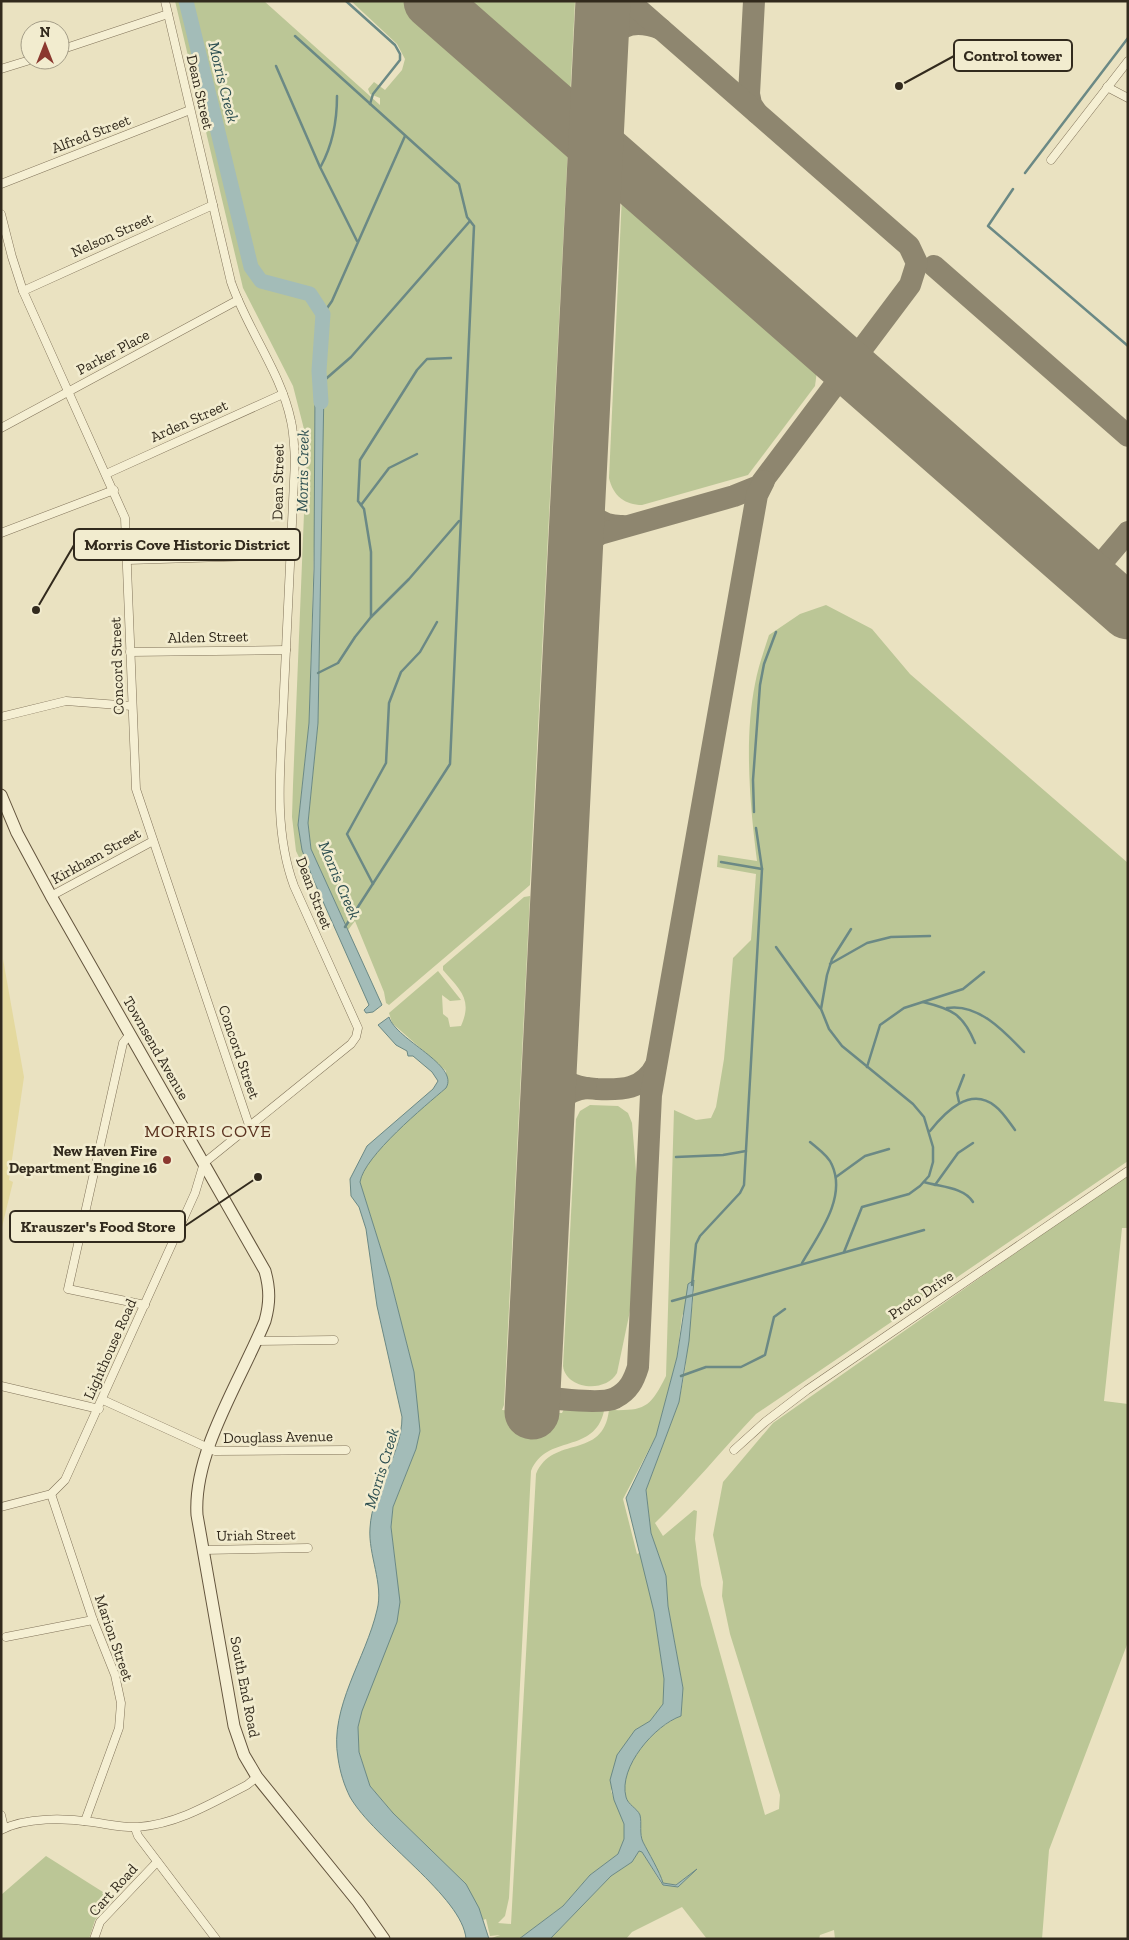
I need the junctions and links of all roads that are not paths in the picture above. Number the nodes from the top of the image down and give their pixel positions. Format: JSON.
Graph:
{"nodes":[{"id":1,"x":165,"y":1,"type":"edge"},
{"id":2,"x":168,"y":14,"type":"junction"},
{"id":3,"x":70,"y":47,"type":"edge"},
{"id":4,"x":1128,"y":60,"type":"edge"},
{"id":5,"x":20,"y":63,"type":"edge"},
{"id":6,"x":1,"y":69,"type":"edge"},
{"id":7,"x":1107,"y":87,"type":"junction"},
{"id":8,"x":1128,"y":98,"type":"edge"},
{"id":9,"x":190,"y":110,"type":"junction"},
{"id":10,"x":1051,"y":160,"type":"dead end"},
{"id":11,"x":1,"y":184,"type":"edge"},
{"id":12,"x":213,"y":205,"type":"junction"},
{"id":13,"x":1,"y":214,"type":"edge"},
{"id":14,"x":3,"y":228,"type":"edge"},
{"id":15,"x":23,"y":291,"type":"junction"},
{"id":16,"x":238,"y":300,"type":"junction"},
{"id":17,"x":69,"y":391,"type":"junction"},
{"id":18,"x":283,"y":394,"type":"junction"},
{"id":19,"x":1,"y":428,"type":"edge"},
{"id":20,"x":106,"y":474,"type":"junction"},
{"id":21,"x":114,"y":490,"type":"junction"},
{"id":22,"x":1,"y":533,"type":"edge"},
{"id":23,"x":290,"y":555,"type":"junction"},
{"id":24,"x":128,"y":560,"type":"junction"},
{"id":25,"x":286,"y":650,"type":"junction"},
{"id":26,"x":130,"y":652,"type":"junction"},
{"id":27,"x":132,"y":706,"type":"junction"},
{"id":28,"x":1,"y":717,"type":"edge"},
{"id":29,"x":1,"y":795,"type":"edge"},
{"id":30,"x":153,"y":841,"type":"junction"},
{"id":31,"x":51,"y":896,"type":"junction"},
{"id":32,"x":130,"y":1034,"type":"junction"},
{"id":33,"x":249,"y":1124,"type":"junction"},
{"id":34,"x":204,"y":1163,"type":"junction"},
{"id":35,"x":1128,"y":1171,"type":"edge"},
{"id":36,"x":146,"y":1305,"type":"junction"},
{"id":37,"x":334,"y":1340,"type":"dead end"},
{"id":38,"x":257,"y":1341,"type":"junction"},
{"id":39,"x":1,"y":1386,"type":"edge"},
{"id":40,"x":103,"y":1400,"type":"junction"},
{"id":41,"x":98,"y":1409,"type":"junction"},
{"id":42,"x":208,"y":1448,"type":"junction"},
{"id":43,"x":346,"y":1450,"type":"dead end"},
{"id":44,"x":734,"y":1450,"type":"dead end"},
{"id":45,"x":51,"y":1494,"type":"junction"},
{"id":46,"x":1,"y":1507,"type":"edge"},
{"id":47,"x":197,"y":1515,"type":"joint"},
{"id":48,"x":308,"y":1548,"type":"dead end"},
{"id":49,"x":203,"y":1550,"type":"junction"},
{"id":50,"x":93,"y":1620,"type":"junction"},
{"id":51,"x":6,"y":1637,"type":"dead end"},
{"id":52,"x":257,"y":1777,"type":"junction"},
{"id":53,"x":1,"y":1815,"type":"edge"},
{"id":54,"x":85,"y":1821,"type":"junction"},
{"id":55,"x":135,"y":1828,"type":"junction"},
{"id":56,"x":3,"y":1829,"type":"edge"},
{"id":57,"x":157,"y":1862,"type":"junction"},
{"id":58,"x":94,"y":1939,"type":"edge"},
{"id":59,"x":216,"y":1939,"type":"edge"},
{"id":60,"x":384,"y":1939,"type":"edge"}],
"edges":[{"from":1,"to":2,"type":"street","name":"Dean Street"},
{"from":2,"to":3,"type":"street"},
{"from":2,"to":9,"type":"street","name":"Dean Street"},
{"from":4,"to":7,"type":"street"},
{"from":5,"to":6,"type":"street"},
{"from":7,"to":8,"type":"street"},
{"from":7,"to":10,"type":"street"},
{"from":9,"to":11,"type":"street","name":"Alfred Street"},
{"from":9,"to":12,"type":"street","name":"Dean Street"},
{"from":12,"to":15,"type":"street","name":"Nelson Street"},
{"from":12,"to":16,"type":"street","name":"Dean Street"},
{"from":13,"to":14,"type":"street","name":"Concord Street"},
{"from":14,"to":15,"type":"street","name":"Concord Street"},
{"from":15,"to":17,"type":"street","name":"Concord Street"},
{"from":16,"to":17,"type":"street","name":"Parker Place"},
{"from":16,"to":18,"type":"street","name":"Dean Street"},
{"from":17,"to":19,"type":"street","name":"Parker Place"},
{"from":17,"to":20,"type":"street","name":"Concord Street"},
{"from":18,"to":20,"type":"street","name":"Arden Street"},
{"from":18,"to":23,"type":"street","name":"Dean Street"},
{"from":20,"to":21,"type":"street","name":"Concord Street"},
{"from":21,"to":22,"type":"street"},
{"from":21,"to":24,"type":"street","name":"Concord Street"},
{"from":23,"to":24,"type":"street"},
{"from":23,"to":25,"type":"street","name":"Dean Street"},
{"from":24,"to":26,"type":"street","name":"Concord Street"},
{"from":25,"to":26,"type":"street","name":"Alden Street"},
{"from":25,"to":33,"type":"street","name":"Dean Street"},
{"from":26,"to":27,"type":"street","name":"Concord Street"},
{"from":27,"to":28,"type":"street"},
{"from":27,"to":30,"type":"street","name":"Concord Street"},
{"from":29,"to":31,"type":"main road","name":"Townsend Avenue"},
{"from":30,"to":31,"type":"street","name":"Kirkham Street"},
{"from":30,"to":33,"type":"street","name":"Concord Street"},
{"from":31,"to":32,"type":"main road","name":"Townsend Avenue"},
{"from":32,"to":34,"type":"main road","name":"Townsend Avenue"},
{"from":32,"to":36,"type":"street"},
{"from":33,"to":34,"type":"street"},
{"from":34,"to":36,"type":"street","name":"Lighthouse Road"},
{"from":34,"to":38,"type":"main road","name":"Townsend Avenue"},
{"from":35,"to":44,"type":"street","name":"Proto Drive"},
{"from":36,"to":40,"type":"street","name":"Lighthouse Road"},
{"from":37,"to":38,"type":"street"},
{"from":38,"to":42,"type":"main road","name":"Townsend Avenue"},
{"from":39,"to":41,"type":"street"},
{"from":40,"to":41,"type":"street","name":"Lighthouse Road"},
{"from":40,"to":42,"type":"street","name":"Douglass Avenue"},
{"from":41,"to":45,"type":"street","name":"Lighthouse Road"},
{"from":42,"to":43,"type":"street","name":"Douglass Avenue"},
{"from":42,"to":47,"type":"main road","name":"Townsend Avenue"},
{"from":45,"to":46,"type":"street"},
{"from":45,"to":50,"type":"street","name":"Marion Street"},
{"from":47,"to":49,"type":"main road","name":"South End Road"},
{"from":48,"to":49,"type":"street","name":"Uriah Street"},
{"from":49,"to":52,"type":"main road","name":"South End Road"},
{"from":50,"to":51,"type":"street"},
{"from":50,"to":54,"type":"street","name":"Marion Street"},
{"from":52,"to":55,"type":"street"},
{"from":52,"to":60,"type":"main road","name":"South End Road"},
{"from":53,"to":56,"type":"street"},
{"from":54,"to":55,"type":"street"},
{"from":54,"to":56,"type":"street"},
{"from":55,"to":57,"type":"street"},
{"from":57,"to":58,"type":"street","name":"Cart Road"},
{"from":57,"to":59,"type":"street"}]}
